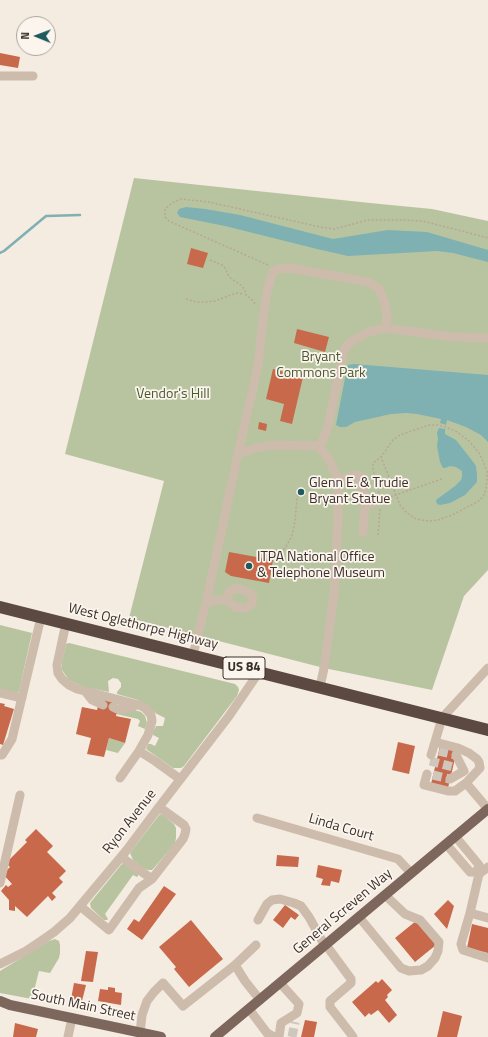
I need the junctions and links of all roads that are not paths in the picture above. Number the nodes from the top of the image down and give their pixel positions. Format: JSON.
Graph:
{"nodes":[{"id":1,"x":0,"y":76,"type":"edge"},
{"id":2,"x":33,"y":76,"type":"dead end"},
{"id":3,"x":386,"y":328,"type":"junction"},
{"id":4,"x":488,"y":338,"type":"edge"},
{"id":5,"x":318,"y":446,"type":"junction"},
{"id":6,"x":238,"y":454,"type":"junction"},
{"id":7,"x":338,"y":480,"type":"junction"},
{"id":8,"x":380,"y":501,"type":"road end"},
{"id":9,"x":365,"y":505,"type":"junction"},
{"id":10,"x":363,"y":532,"type":"dead end"},
{"id":11,"x":226,"y":600,"type":"dead end"},
{"id":12,"x":206,"y":603,"type":"junction"},
{"id":13,"x":0,"y":607,"type":"edge"},
{"id":14,"x":41,"y":617,"type":"junction"},
{"id":15,"x":66,"y":623,"type":"junction"},
{"id":16,"x":193,"y":656,"type":"junction"},
{"id":17,"x":488,"y":668,"type":"edge"},
{"id":18,"x":259,"y":672,"type":"junction"},
{"id":19,"x":320,"y":688,"type":"junction"},
{"id":20,"x":86,"y":691,"type":"junction"},
{"id":21,"x":0,"y":693,"type":"edge"},
{"id":22,"x":22,"y":698,"type":"junction"},
{"id":23,"x":102,"y":705,"type":"dead end"},
{"id":24,"x":138,"y":705,"type":"junction"},
{"id":25,"x":113,"y":707,"type":"dead end"},
{"id":26,"x":442,"y":718,"type":"junction"},
{"id":27,"x":488,"y":730,"type":"edge"},
{"id":28,"x":139,"y":751,"type":"junction"},
{"id":29,"x":0,"y":755,"type":"edge"},
{"id":30,"x":456,"y":755,"type":"dead end"},
{"id":31,"x":453,"y":767,"type":"tunnel mouth"},
{"id":32,"x":464,"y":771,"type":"junction"},
{"id":33,"x":430,"y":772,"type":"dead end"},
{"id":34,"x":475,"y":774,"type":"junction"},
{"id":35,"x":120,"y":778,"type":"dead end"},
{"id":36,"x":180,"y":779,"type":"junction"},
{"id":37,"x":450,"y":779,"type":"tunnel mouth"},
{"id":38,"x":466,"y":783,"type":"junction"},
{"id":39,"x":20,"y":795,"type":"dead end"},
{"id":40,"x":159,"y":807,"type":"junction"},
{"id":41,"x":488,"y":809,"type":"edge"},
{"id":42,"x":257,"y":818,"type":"dead end"},
{"id":43,"x":455,"y":836,"type":"junction"},
{"id":44,"x":446,"y":844,"type":"junction"},
{"id":45,"x":121,"y":857,"type":"junction"},
{"id":46,"x":488,"y":867,"type":"edge"},
{"id":47,"x":411,"y":873,"type":"junction"},
{"id":48,"x":478,"y":873,"type":"junction"},
{"id":49,"x":152,"y":879,"type":"junction"},
{"id":50,"x":0,"y":883,"type":"edge"},
{"id":51,"x":385,"y":895,"type":"junction"},
{"id":52,"x":80,"y":906,"type":"junction"},
{"id":53,"x":470,"y":913,"type":"junction"},
{"id":54,"x":359,"y":917,"type":"junction"},
{"id":55,"x":488,"y":918,"type":"edge"},
{"id":56,"x":258,"y":920,"type":"dead end"},
{"id":57,"x":256,"y":945,"type":"dead end"},
{"id":58,"x":325,"y":945,"type":"junction"},
{"id":59,"x":488,"y":958,"type":"edge"},
{"id":60,"x":0,"y":964,"type":"edge"},
{"id":61,"x":235,"y":965,"type":"junction"},
{"id":62,"x":280,"y":983,"type":"junction"},
{"id":63,"x":260,"y":1000,"type":"junction"},
{"id":64,"x":3,"y":1003,"type":"edge"},
{"id":65,"x":249,"y":1009,"type":"junction"},
{"id":66,"x":72,"y":1018,"type":"junction"},
{"id":67,"x":140,"y":1033,"type":"junction"},
{"id":68,"x":68,"y":1037,"type":"edge"},
{"id":69,"x":161,"y":1037,"type":"edge"},
{"id":70,"x":215,"y":1037,"type":"edge"},
{"id":71,"x":274,"y":1037,"type":"edge"},
{"id":72,"x":279,"y":1037,"type":"edge"},
{"id":73,"x":353,"y":1037,"type":"edge"}],
"edges":[{"from":1,"to":2,"type":"street"},
{"from":3,"to":4,"type":"street"},
{"from":3,"to":5,"type":"street"},
{"from":3,"to":6,"type":"street"},
{"from":5,"to":6,"type":"street"},
{"from":5,"to":7,"type":"street"},
{"from":6,"to":12,"type":"street"},
{"from":7,"to":9,"type":"street"},
{"from":7,"to":19,"type":"street"},
{"from":8,"to":9,"type":"street"},
{"from":9,"to":10,"type":"street"},
{"from":11,"to":12,"type":"street"},
{"from":12,"to":16,"type":"street"},
{"from":13,"to":14,"type":"highway","name":"West Oglethorpe Highway","number":"US 84"},
{"from":14,"to":15,"type":"highway","name":"West Oglethorpe Highway","number":"US 84"},
{"from":14,"to":22,"type":"street"},
{"from":15,"to":16,"type":"highway","name":"West Oglethorpe Highway","number":"US 84"},
{"from":15,"to":20,"type":"street"},
{"from":16,"to":18,"type":"highway","name":"West Oglethorpe Highway","number":"US 84"},
{"from":17,"to":26,"type":"street"},
{"from":18,"to":19,"type":"highway","name":"West Oglethorpe Highway","number":"US 84"},
{"from":18,"to":36,"type":"street","name":"Ryon Avenue"},
{"from":19,"to":26,"type":"highway","name":"West Oglethorpe Highway","number":"US 84"},
{"from":20,"to":23,"type":"street"},
{"from":20,"to":24,"type":"street"},
{"from":21,"to":22,"type":"street"},
{"from":22,"to":29,"type":"street"},
{"from":24,"to":25,"type":"street"},
{"from":24,"to":28,"type":"street"},
{"from":26,"to":27,"type":"highway","name":"West Oglethorpe Highway","number":"US 84"},
{"from":26,"to":34,"type":"street"},
{"from":28,"to":35,"type":"street"},
{"from":28,"to":36,"type":"street"},
{"from":30,"to":32,"type":"street"},
{"from":31,"to":32,"type":"street"},
{"from":32,"to":34,"type":"street"},
{"from":32,"to":37,"type":"street"},
{"from":33,"to":38,"type":"street"},
{"from":34,"to":38,"type":"street"},
{"from":36,"to":40,"type":"street","name":"Ryon Avenue"},
{"from":38,"to":41,"type":"street"},
{"from":39,"to":50,"type":"street"},
{"from":40,"to":45,"type":"street","name":"Ryon Avenue"},
{"from":40,"to":49,"type":"street"},
{"from":41,"to":43,"type":"main road","name":"General Screven Way"},
{"from":42,"to":47,"type":"street","name":"Linda Court"},
{"from":43,"to":44,"type":"main road","name":"General Screven Way"},
{"from":43,"to":48,"type":"street"},
{"from":44,"to":47,"type":"main road","name":"General Screven Way"},
{"from":44,"to":48,"type":"street"},
{"from":45,"to":49,"type":"street"},
{"from":45,"to":52,"type":"street","name":"Ryon Avenue"},
{"from":46,"to":48,"type":"street"},
{"from":47,"to":51,"type":"main road","name":"General Screven Way"},
{"from":48,"to":53,"type":"street"},
{"from":49,"to":52,"type":"street"},
{"from":51,"to":54,"type":"main road","name":"General Screven Way"},
{"from":51,"to":54,"type":"street"},
{"from":52,"to":60,"type":"street","name":"Ryon Avenue"},
{"from":53,"to":55,"type":"street"},
{"from":53,"to":59,"type":"street"},
{"from":54,"to":58,"type":"main road","name":"General Screven Way"},
{"from":56,"to":58,"type":"street"},
{"from":57,"to":61,"type":"street"},
{"from":58,"to":62,"type":"main road","name":"General Screven Way"},
{"from":58,"to":73,"type":"street"},
{"from":61,"to":63,"type":"street"},
{"from":61,"to":67,"type":"street"},
{"from":62,"to":63,"type":"main road","name":"General Screven Way"},
{"from":62,"to":72,"type":"street"},
{"from":63,"to":65,"type":"main road","name":"General Screven Way"},
{"from":64,"to":66,"type":"main road","name":"South Main Street"},
{"from":65,"to":70,"type":"main road","name":"General Screven Way"},
{"from":65,"to":71,"type":"street"},
{"from":66,"to":67,"type":"main road","name":"South Main Street"},
{"from":66,"to":68,"type":"street"},
{"from":67,"to":69,"type":"main road","name":"South Main Street"}]}
